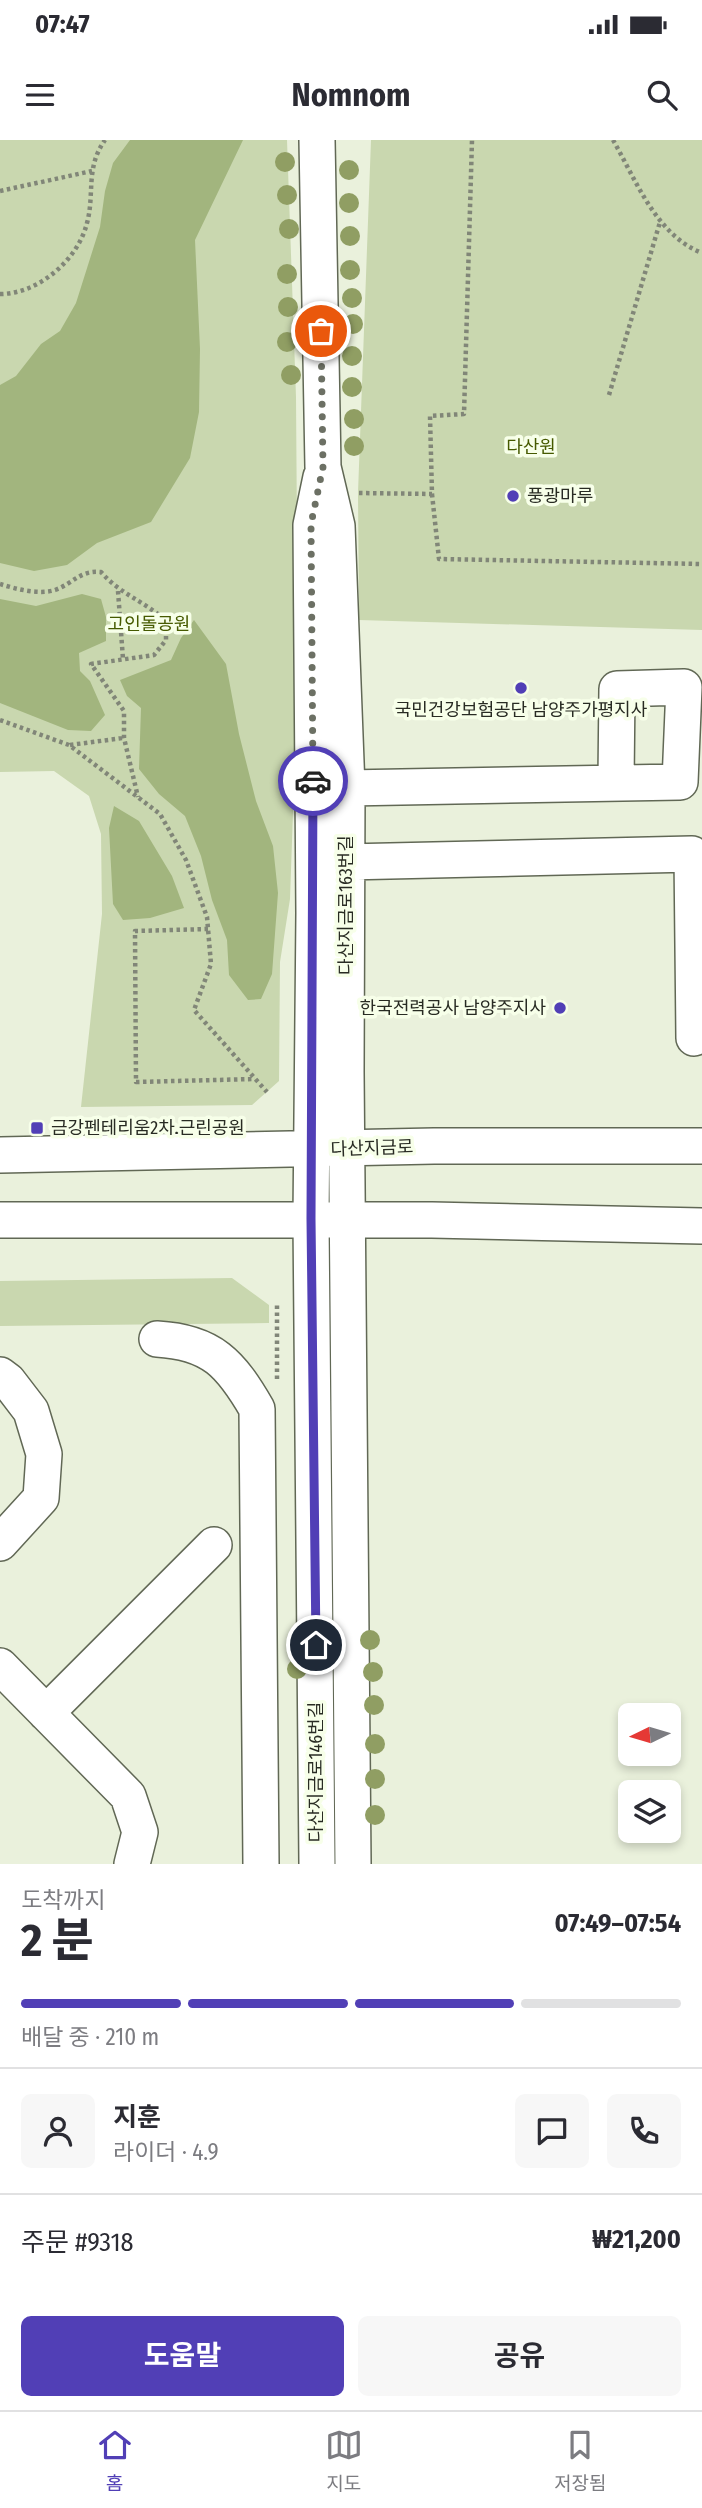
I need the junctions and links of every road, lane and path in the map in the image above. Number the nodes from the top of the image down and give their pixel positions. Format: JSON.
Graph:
{"nodes":[{"id":1,"x":105,"y":140,"type":"edge"},
{"id":2,"x":317,"y":140,"type":"edge"},
{"id":3,"x":472,"y":140,"type":"edge"},
{"id":4,"x":613,"y":140,"type":"edge"},
{"id":5,"x":92,"y":171,"type":"junction"},
{"id":6,"x":0,"y":191,"type":"edge"},
{"id":7,"x":660,"y":222,"type":"junction"},
{"id":8,"x":702,"y":253,"type":"edge"},
{"id":9,"x":0,"y":294,"type":"edge"},
{"id":10,"x":609,"y":395,"type":"dead end"},
{"id":11,"x":323,"y":467,"type":"junction"},
{"id":12,"x":358,"y":493,"type":"dead end"},
{"id":13,"x":432,"y":494,"type":"junction"},
{"id":14,"x":702,"y":564,"type":"edge"},
{"id":15,"x":0,"y":584,"type":"edge"},
{"id":16,"x":118,"y":591,"type":"junction"},
{"id":17,"x":123,"y":659,"type":"junction"},
{"id":18,"x":0,"y":720,"type":"edge"},
{"id":19,"x":124,"y":738,"type":"junction"},
{"id":20,"x":69,"y":745,"type":"junction"},
{"id":21,"x":616,"y":781,"type":"dead end"},
{"id":22,"x":347,"y":788,"type":"junction"},
{"id":23,"x":138,"y":797,"type":"junction"},
{"id":24,"x":346,"y":862,"type":"junction"},
{"id":25,"x":208,"y":929,"type":"junction"},
{"id":26,"x":694,"y":1038,"type":"dead end"},
{"id":27,"x":256,"y":1079,"type":"junction"},
{"id":28,"x":267,"y":1092,"type":"dead end"},
{"id":29,"x":702,"y":1146,"type":"edge"},
{"id":30,"x":347,"y":1149,"type":"junction"},
{"id":31,"x":312,"y":1150,"type":"junction"},
{"id":32,"x":0,"y":1156,"type":"edge"},
{"id":33,"x":311,"y":1219,"type":"junction"},
{"id":34,"x":348,"y":1219,"type":"junction"},
{"id":35,"x":0,"y":1220,"type":"edge"},
{"id":36,"x":702,"y":1226,"type":"edge"},
{"id":37,"x":157,"y":1339,"type":"dead end"},
{"id":38,"x":0,"y":1375,"type":"edge"},
{"id":39,"x":0,"y":1543,"type":"edge"},
{"id":40,"x":214,"y":1545,"type":"dead end"},
{"id":41,"x":0,"y":1666,"type":"edge"},
{"id":42,"x":46,"y":1713,"type":"junction"},
{"id":43,"x":132,"y":1864,"type":"edge"},
{"id":44,"x":261,"y":1864,"type":"edge"},
{"id":45,"x":317,"y":1864,"type":"edge"},
{"id":46,"x":354,"y":1864,"type":"edge"}],
"edges":[{"from":1,"to":5,"type":"path"},
{"from":2,"to":11,"type":"street","name":"다산지금로163번길"},
{"from":3,"to":13,"type":"path"},
{"from":4,"to":7,"type":"path"},
{"from":5,"to":6,"type":"path"},
{"from":5,"to":9,"type":"path"},
{"from":7,"to":8,"type":"path"},
{"from":7,"to":10,"type":"path"},
{"from":11,"to":22,"type":"street","name":"다산지금로163번길"},
{"from":11,"to":31,"type":"street","name":"다산지금로163번길"},
{"from":12,"to":13,"type":"path"},
{"from":13,"to":14,"type":"path"},
{"from":15,"to":16,"type":"path"},
{"from":16,"to":17,"type":"path"},
{"from":16,"to":17,"type":"path"},
{"from":17,"to":19,"type":"path"},
{"from":18,"to":20,"type":"path"},
{"from":19,"to":20,"type":"path"},
{"from":19,"to":23,"type":"path"},
{"from":20,"to":23,"type":"path"},
{"from":21,"to":22,"type":"street"},
{"from":22,"to":24,"type":"street","name":"다산지금로163번길"},
{"from":23,"to":25,"type":"path"},
{"from":24,"to":26,"type":"street"},
{"from":24,"to":30,"type":"street","name":"다산지금로163번길"},
{"from":25,"to":27,"type":"path"},
{"from":25,"to":27,"type":"path"},
{"from":27,"to":28,"type":"path"},
{"from":29,"to":30,"type":"street","name":"다산지금로"},
{"from":30,"to":31,"type":"street","name":"다산지금로"},
{"from":30,"to":34,"type":"street","name":"다산지금로163번길"},
{"from":31,"to":32,"type":"street","name":"다산지금로"},
{"from":31,"to":33,"type":"street","name":"다산지금로163번길"},
{"from":33,"to":34,"type":"street"},
{"from":33,"to":35,"type":"street"},
{"from":33,"to":45,"type":"street","name":"다산지금로146번길"},
{"from":34,"to":36,"type":"street"},
{"from":34,"to":46,"type":"street","name":"다산지금로146번길"},
{"from":37,"to":44,"type":"street"},
{"from":38,"to":39,"type":"street"},
{"from":40,"to":42,"type":"street"},
{"from":41,"to":42,"type":"street"},
{"from":42,"to":43,"type":"street"}]}
